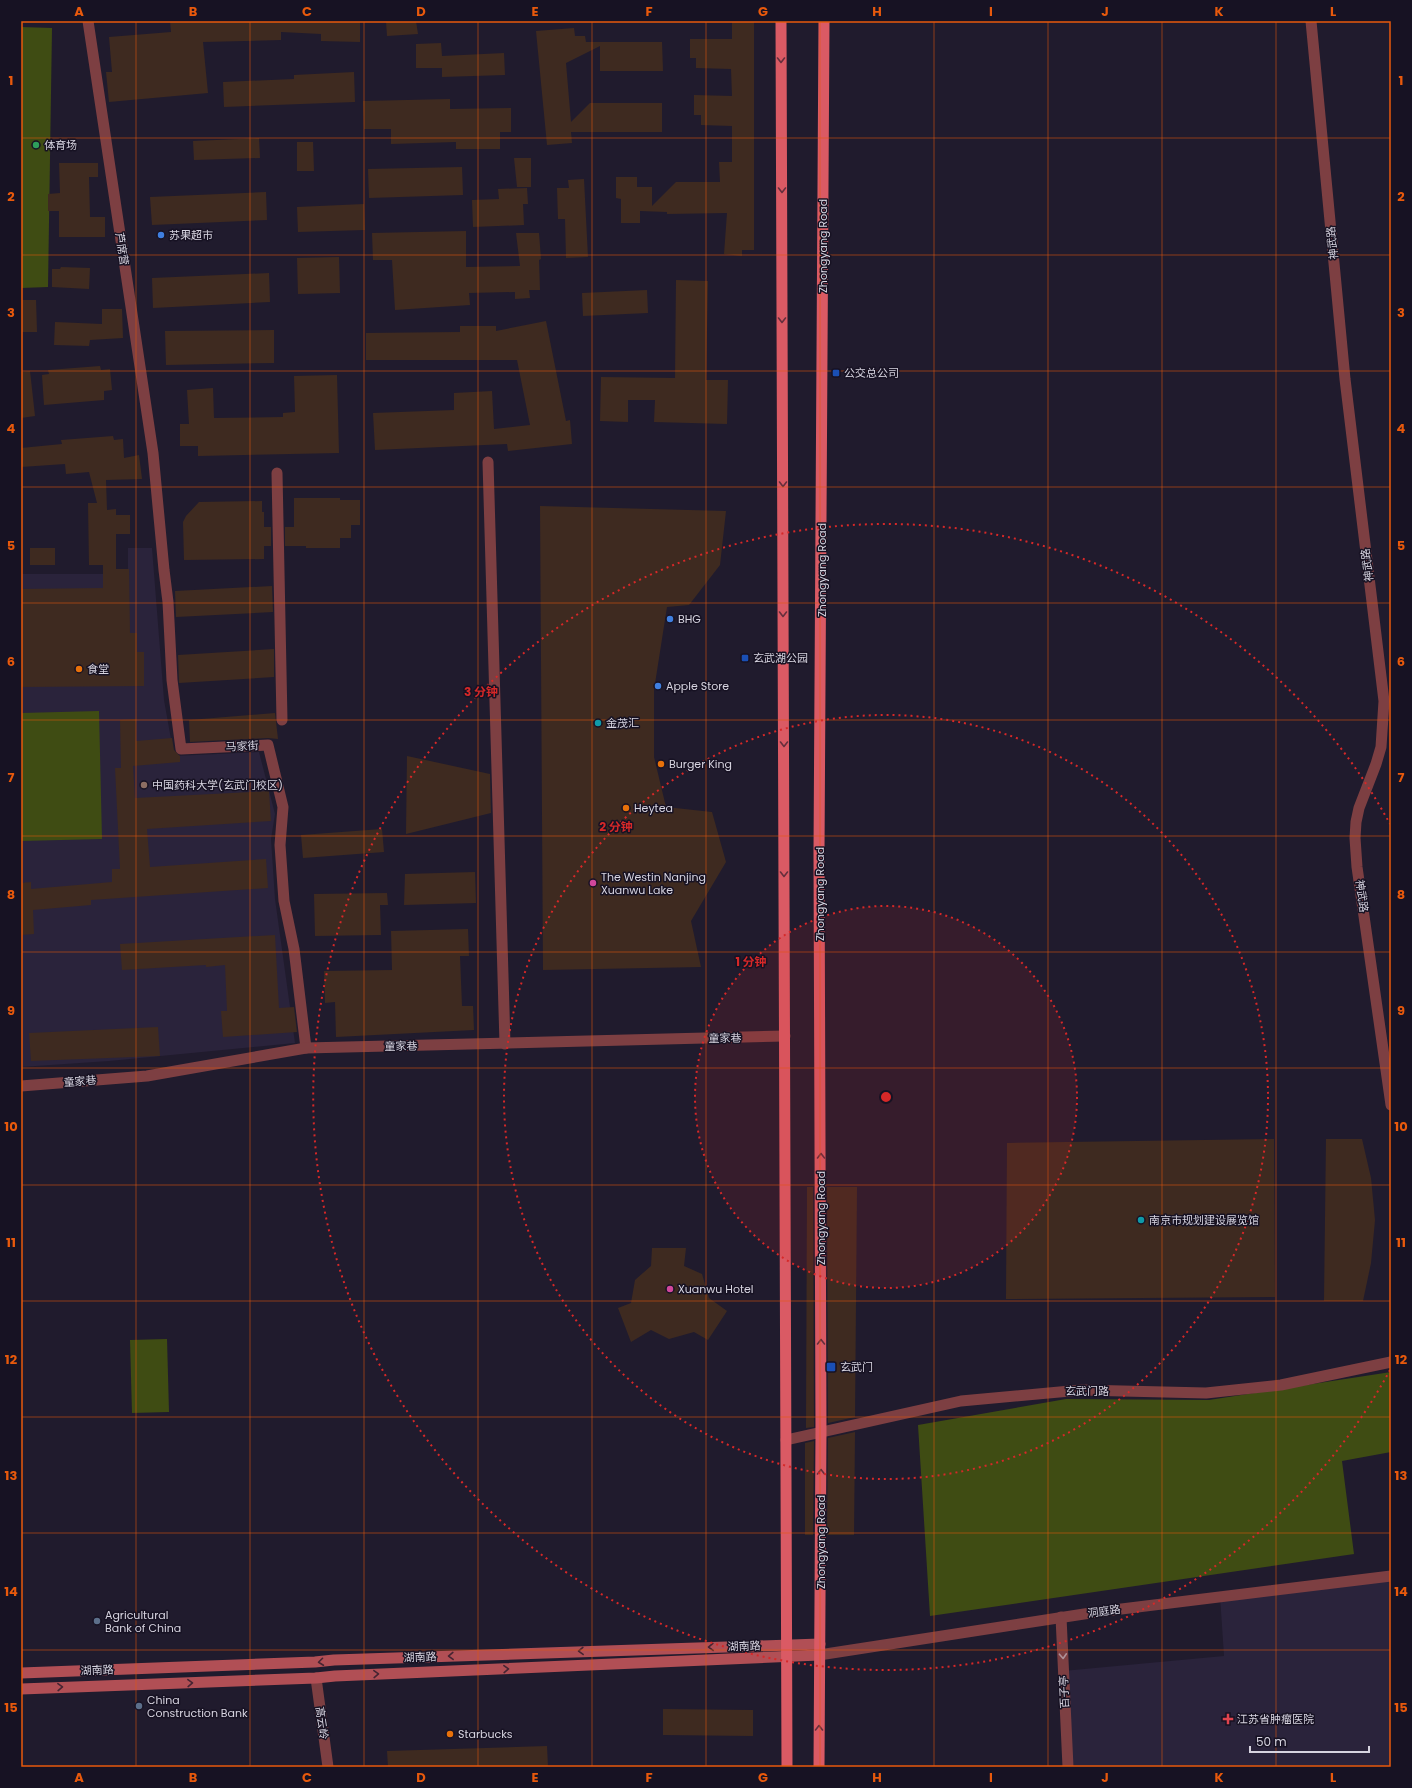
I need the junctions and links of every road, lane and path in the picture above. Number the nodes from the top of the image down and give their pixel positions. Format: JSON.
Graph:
{"nodes":[{"id":1,"x":88,"y":21,"type":"edge"},
{"id":2,"x":781,"y":21,"type":"edge"},
{"id":3,"x":824,"y":21,"type":"edge"},
{"id":4,"x":1311,"y":21,"type":"edge"},
{"id":5,"x":488,"y":462,"type":"dead end"},
{"id":6,"x":277,"y":473,"type":"dead end"},
{"id":7,"x":155,"y":478,"type":"joint"},
{"id":8,"x":282,"y":720,"type":"dead end"},
{"id":9,"x":784,"y":1036,"type":"junction"},
{"id":10,"x":506,"y":1044,"type":"junction"},
{"id":11,"x":306,"y":1048,"type":"junction"},
{"id":12,"x":21,"y":1086,"type":"edge"},
{"id":13,"x":1391,"y":1105,"type":"edge"},
{"id":14,"x":1391,"y":1362,"type":"edge"},
{"id":15,"x":822,"y":1431,"type":"junction"},
{"id":16,"x":786,"y":1440,"type":"junction"},
{"id":17,"x":1391,"y":1576,"type":"edge"},
{"id":18,"x":1061,"y":1617,"type":"junction"},
{"id":19,"x":786,"y":1645,"type":"junction"},
{"id":20,"x":819,"y":1650,"type":"junction"},
{"id":21,"x":786,"y":1658,"type":"junction"},
{"id":22,"x":21,"y":1673,"type":"edge"},
{"id":23,"x":316,"y":1678,"type":"junction"},
{"id":24,"x":21,"y":1689,"type":"edge"},
{"id":25,"x":328,"y":1767,"type":"edge"},
{"id":26,"x":787,"y":1767,"type":"edge"},
{"id":27,"x":819,"y":1767,"type":"edge"},
{"id":28,"x":1068,"y":1767,"type":"edge"}],
"edges":[{"from":1,"to":7,"type":"street","name":"芦席营"},
{"from":2,"to":9,"type":"main road","one_way":true},
{"from":15,"to":3,"type":"main road","name":"Zhongyang Road","one_way":true},
{"from":4,"to":13,"type":"street","name":"神武路"},
{"from":5,"to":10,"type":"street"},
{"from":6,"to":8,"type":"street"},
{"from":7,"to":11,"type":"street","name":"马家街"},
{"from":9,"to":10,"type":"street","name":"童家巷"},
{"from":9,"to":16,"type":"main road"},
{"from":10,"to":11,"type":"street","name":"童家巷"},
{"from":11,"to":12,"type":"street","name":"童家巷"},
{"from":14,"to":15,"type":"street","name":"玄武门路"},
{"from":15,"to":16,"type":"street","name":"玄武门路"},
{"from":20,"to":15,"type":"main road","name":"Zhongyang Road","one_way":true},
{"from":16,"to":19,"type":"main road"},
{"from":17,"to":18,"type":"street","name":"洞庭路"},
{"from":18,"to":20,"type":"street","name":"洞庭路"},
{"from":18,"to":28,"type":"street","name":"百子亭","one_way":true},
{"from":19,"to":20,"type":"main road","name":"湖南路"},
{"from":19,"to":21,"type":"main road"},
{"from":19,"to":22,"type":"main road","name":"湖南路","one_way":true},
{"from":20,"to":21,"type":"main road","name":"湖南路"},
{"from":27,"to":20,"type":"main road","name":"Zhongyang Road","one_way":true},
{"from":23,"to":21,"type":"main road","name":"湖南路","one_way":true},
{"from":21,"to":26,"type":"main road"},
{"from":24,"to":23,"type":"main road","name":"湖南路","one_way":true},
{"from":23,"to":25,"type":"street","name":"高云岭"}]}
